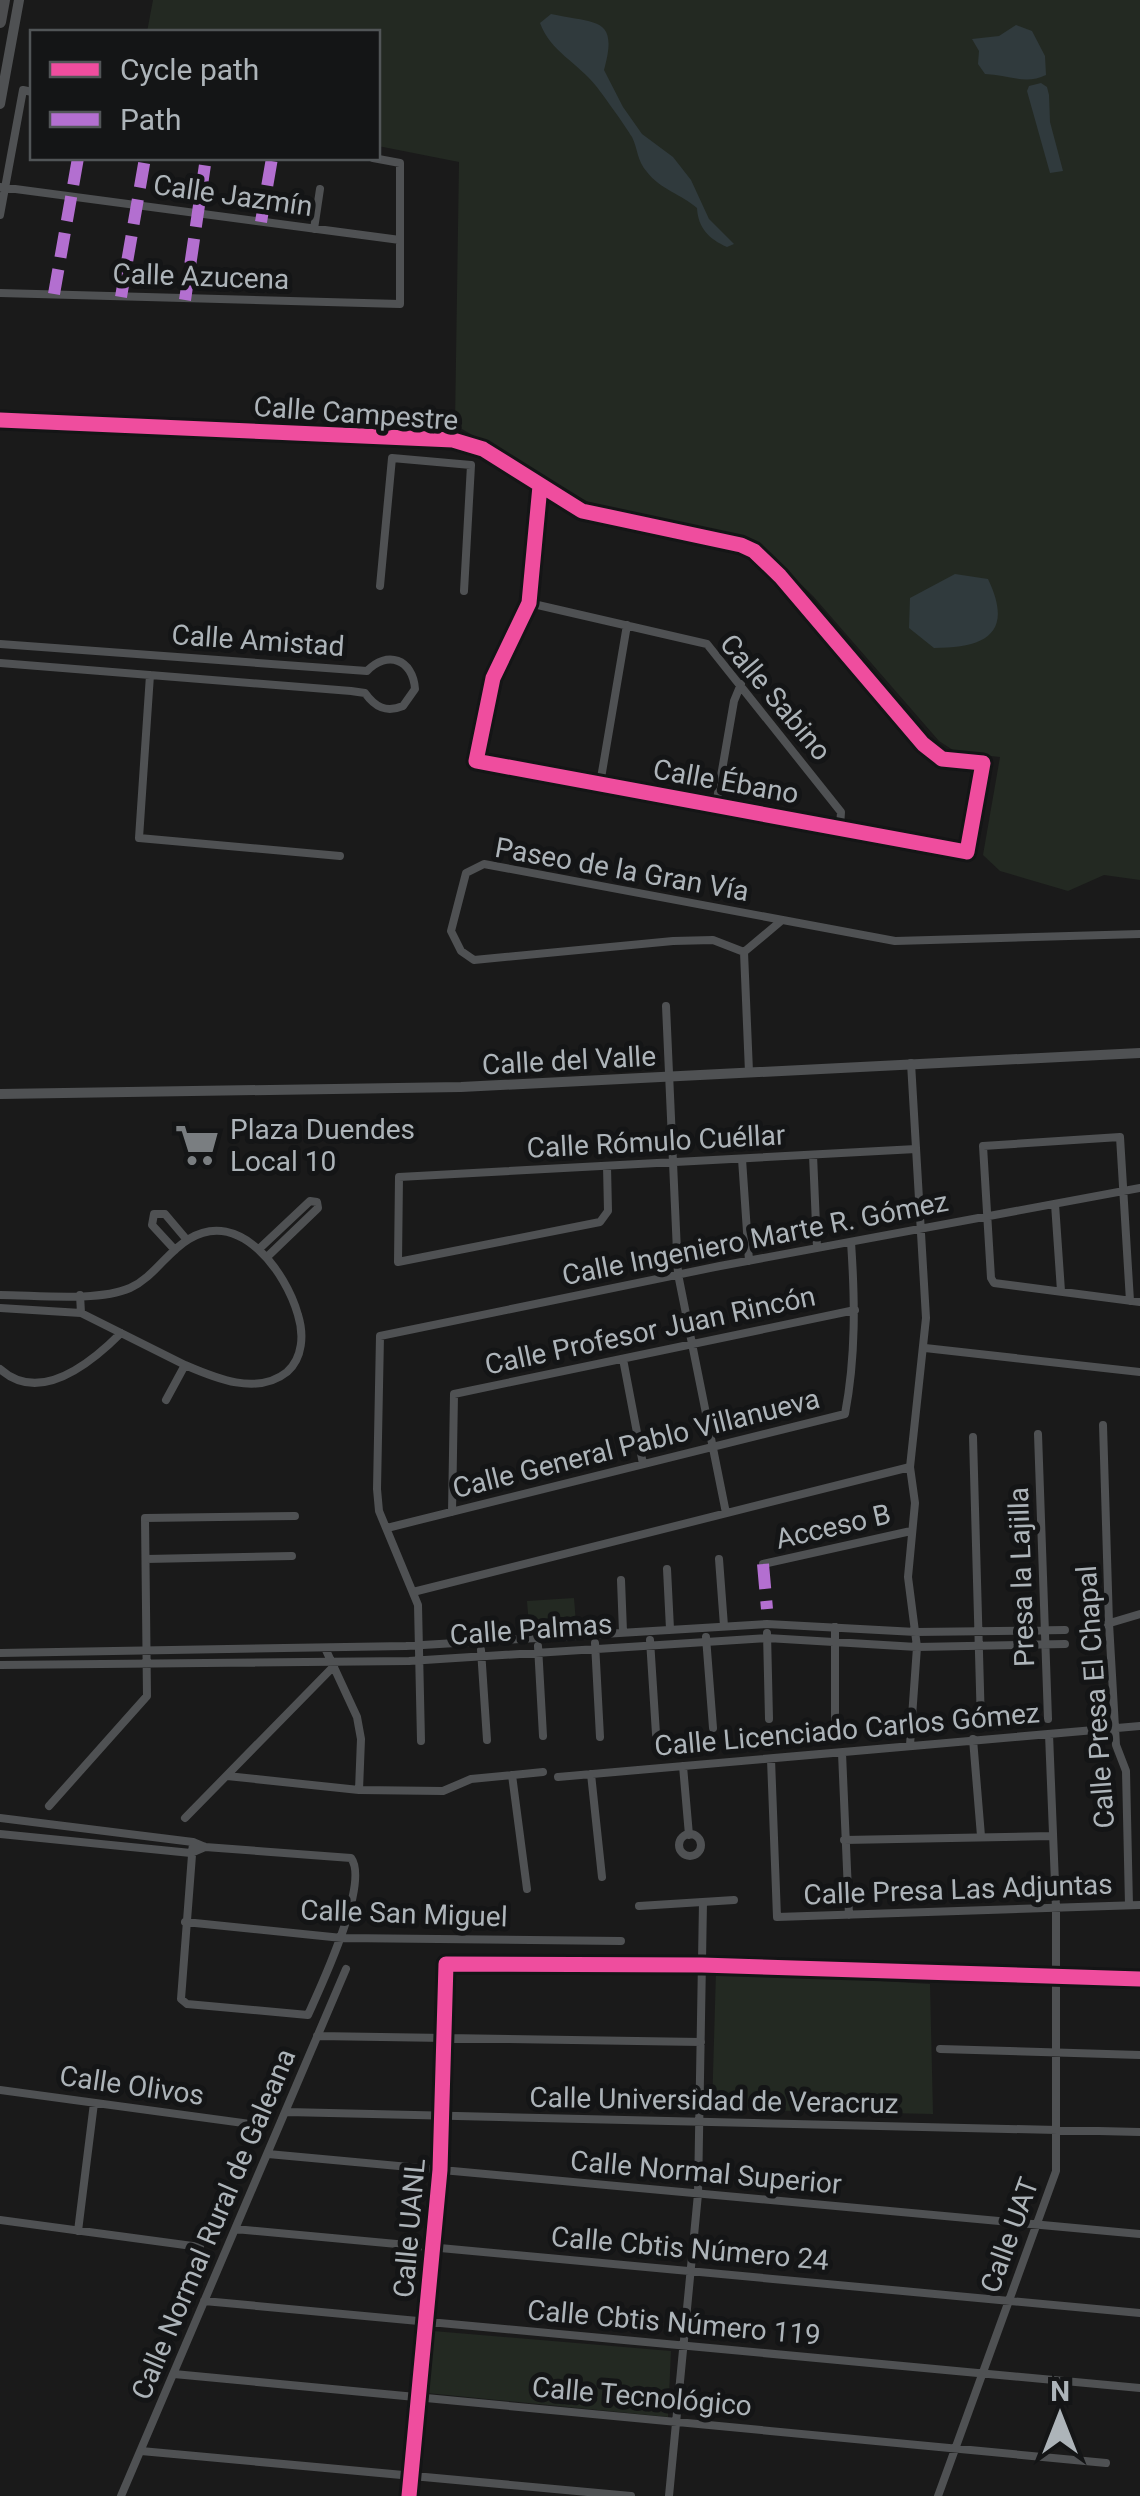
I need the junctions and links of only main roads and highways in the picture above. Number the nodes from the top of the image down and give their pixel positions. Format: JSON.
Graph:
{"nodes":[{"id":1,"x":4,"y":0,"type":"edge"},
{"id":2,"x":0,"y":22,"type":"edge"}],
"edges":[{"from":1,"to":2,"type":"main road"}]}
